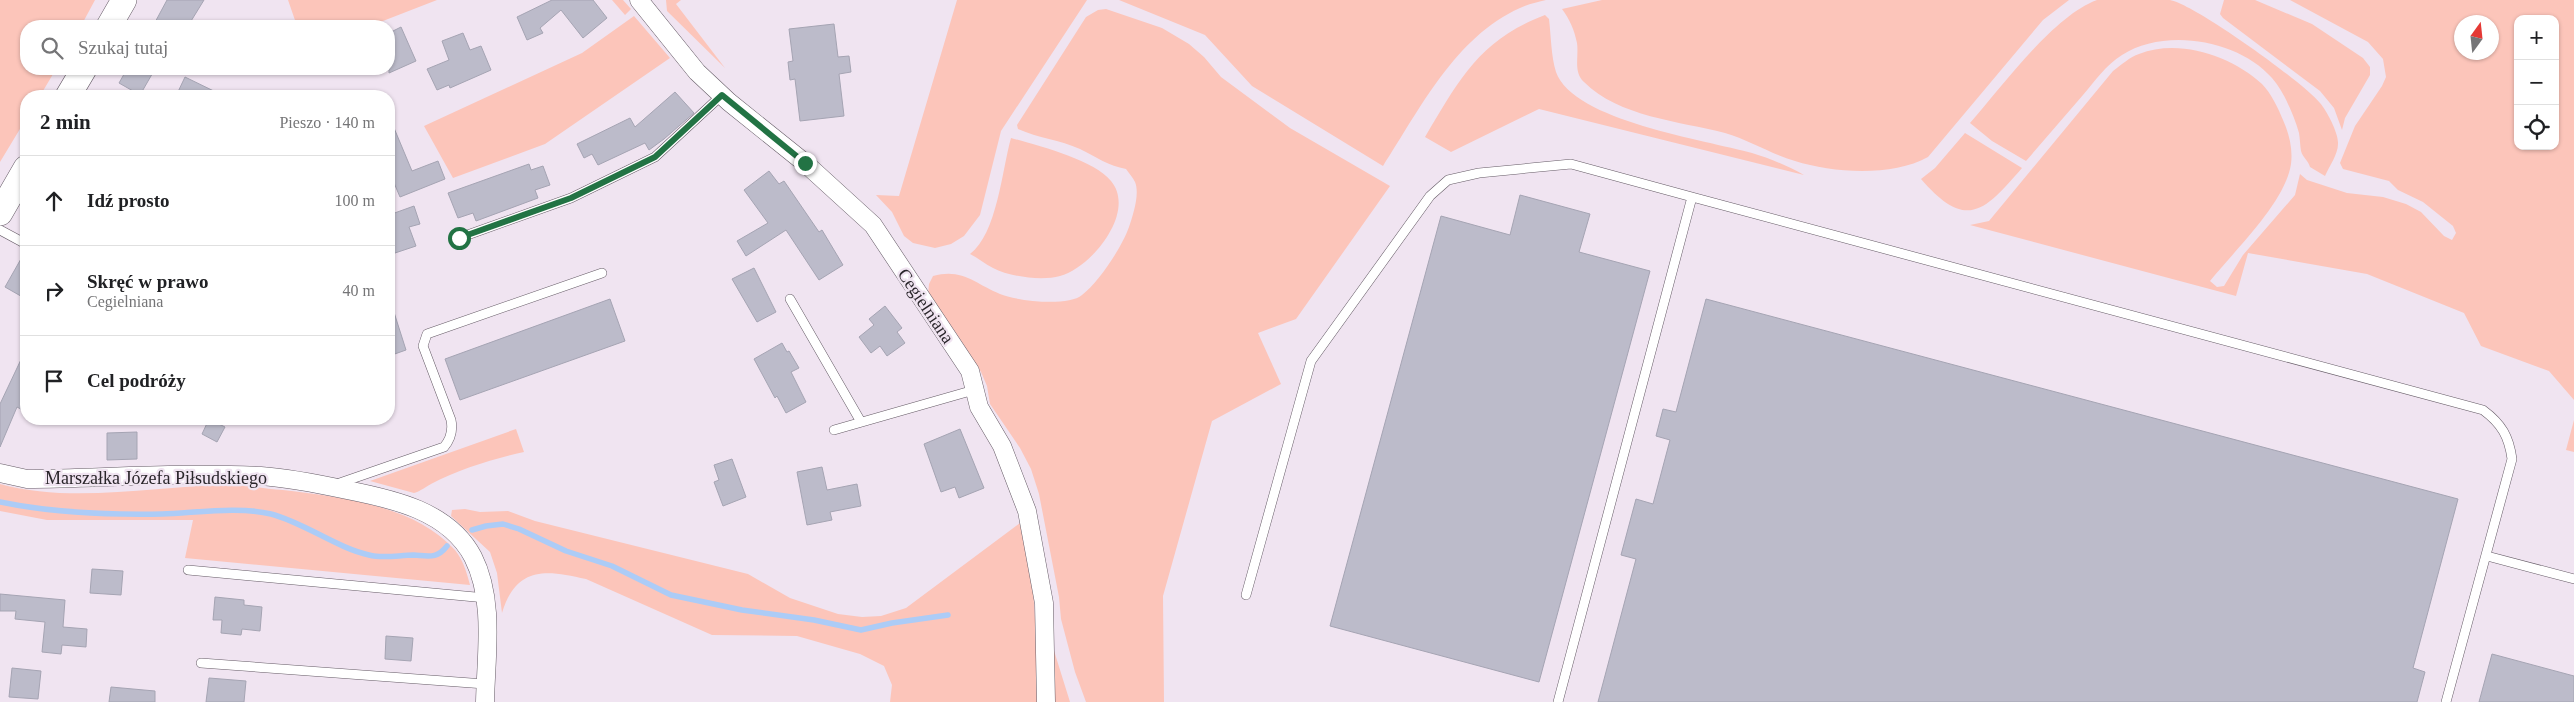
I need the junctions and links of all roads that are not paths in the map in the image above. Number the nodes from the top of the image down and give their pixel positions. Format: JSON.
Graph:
{"nodes":[{"id":1,"x":124,"y":0,"type":"edge"},
{"id":2,"x":639,"y":0,"type":"edge"},
{"id":3,"x":112,"y":20,"type":"edge"},
{"id":4,"x":80,"y":75,"type":"edge"},
{"id":5,"x":72,"y":90,"type":"edge"},
{"id":6,"x":722,"y":95,"type":"junction"},
{"id":7,"x":20,"y":178,"type":"edge"},
{"id":8,"x":1692,"y":197,"type":"junction"},
{"id":9,"x":0,"y":213,"type":"edge"},
{"id":10,"x":0,"y":230,"type":"edge"},
{"id":11,"x":459,"y":238,"type":"dead end"},
{"id":12,"x":20,"y":241,"type":"edge"},
{"id":13,"x":602,"y":273,"type":"dead end"},
{"id":14,"x":790,"y":299,"type":"dead end"},
{"id":15,"x":974,"y":390,"type":"junction"},
{"id":16,"x":860,"y":422,"type":"junction"},
{"id":17,"x":834,"y":430,"type":"dead end"},
{"id":18,"x":0,"y":473,"type":"edge"},
{"id":19,"x":329,"y":486,"type":"junction"},
{"id":20,"x":2487,"y":556,"type":"junction"},
{"id":21,"x":188,"y":570,"type":"dead end"},
{"id":22,"x":2574,"y":579,"type":"edge"},
{"id":23,"x":1246,"y":595,"type":"dead end"},
{"id":24,"x":486,"y":598,"type":"junction"},
{"id":25,"x":201,"y":663,"type":"dead end"},
{"id":26,"x":485,"y":684,"type":"junction"},
{"id":27,"x":485,"y":702,"type":"edge"},
{"id":28,"x":1046,"y":702,"type":"edge"},
{"id":29,"x":1558,"y":702,"type":"edge"},
{"id":30,"x":2446,"y":702,"type":"edge"}],
"edges":[{"from":1,"to":3,"type":"street"},
{"from":2,"to":6,"type":"street","name":"Cegielniana"},
{"from":4,"to":5,"type":"street"},
{"from":6,"to":11,"type":"lane"},
{"from":6,"to":15,"type":"street","name":"Cegielniana"},
{"from":7,"to":9,"type":"street"},
{"from":8,"to":20,"type":"lane"},
{"from":8,"to":23,"type":"lane"},
{"from":8,"to":29,"type":"lane"},
{"from":10,"to":12,"type":"lane"},
{"from":13,"to":19,"type":"lane"},
{"from":14,"to":16,"type":"lane"},
{"from":15,"to":16,"type":"lane"},
{"from":15,"to":28,"type":"street","name":"Cegielniana"},
{"from":16,"to":17,"type":"lane"},
{"from":18,"to":19,"type":"street","name":"Marszałka Józefa Piłsudskiego"},
{"from":19,"to":24,"type":"street","name":"Marszałka Józefa Piłsudskiego"},
{"from":20,"to":22,"type":"lane"},
{"from":20,"to":30,"type":"lane"},
{"from":21,"to":24,"type":"lane"},
{"from":24,"to":26,"type":"street","name":"Marszałka Józefa Piłsudskiego"},
{"from":25,"to":26,"type":"lane"},
{"from":26,"to":27,"type":"street","name":"Marszałka Józefa Piłsudskiego"}]}
